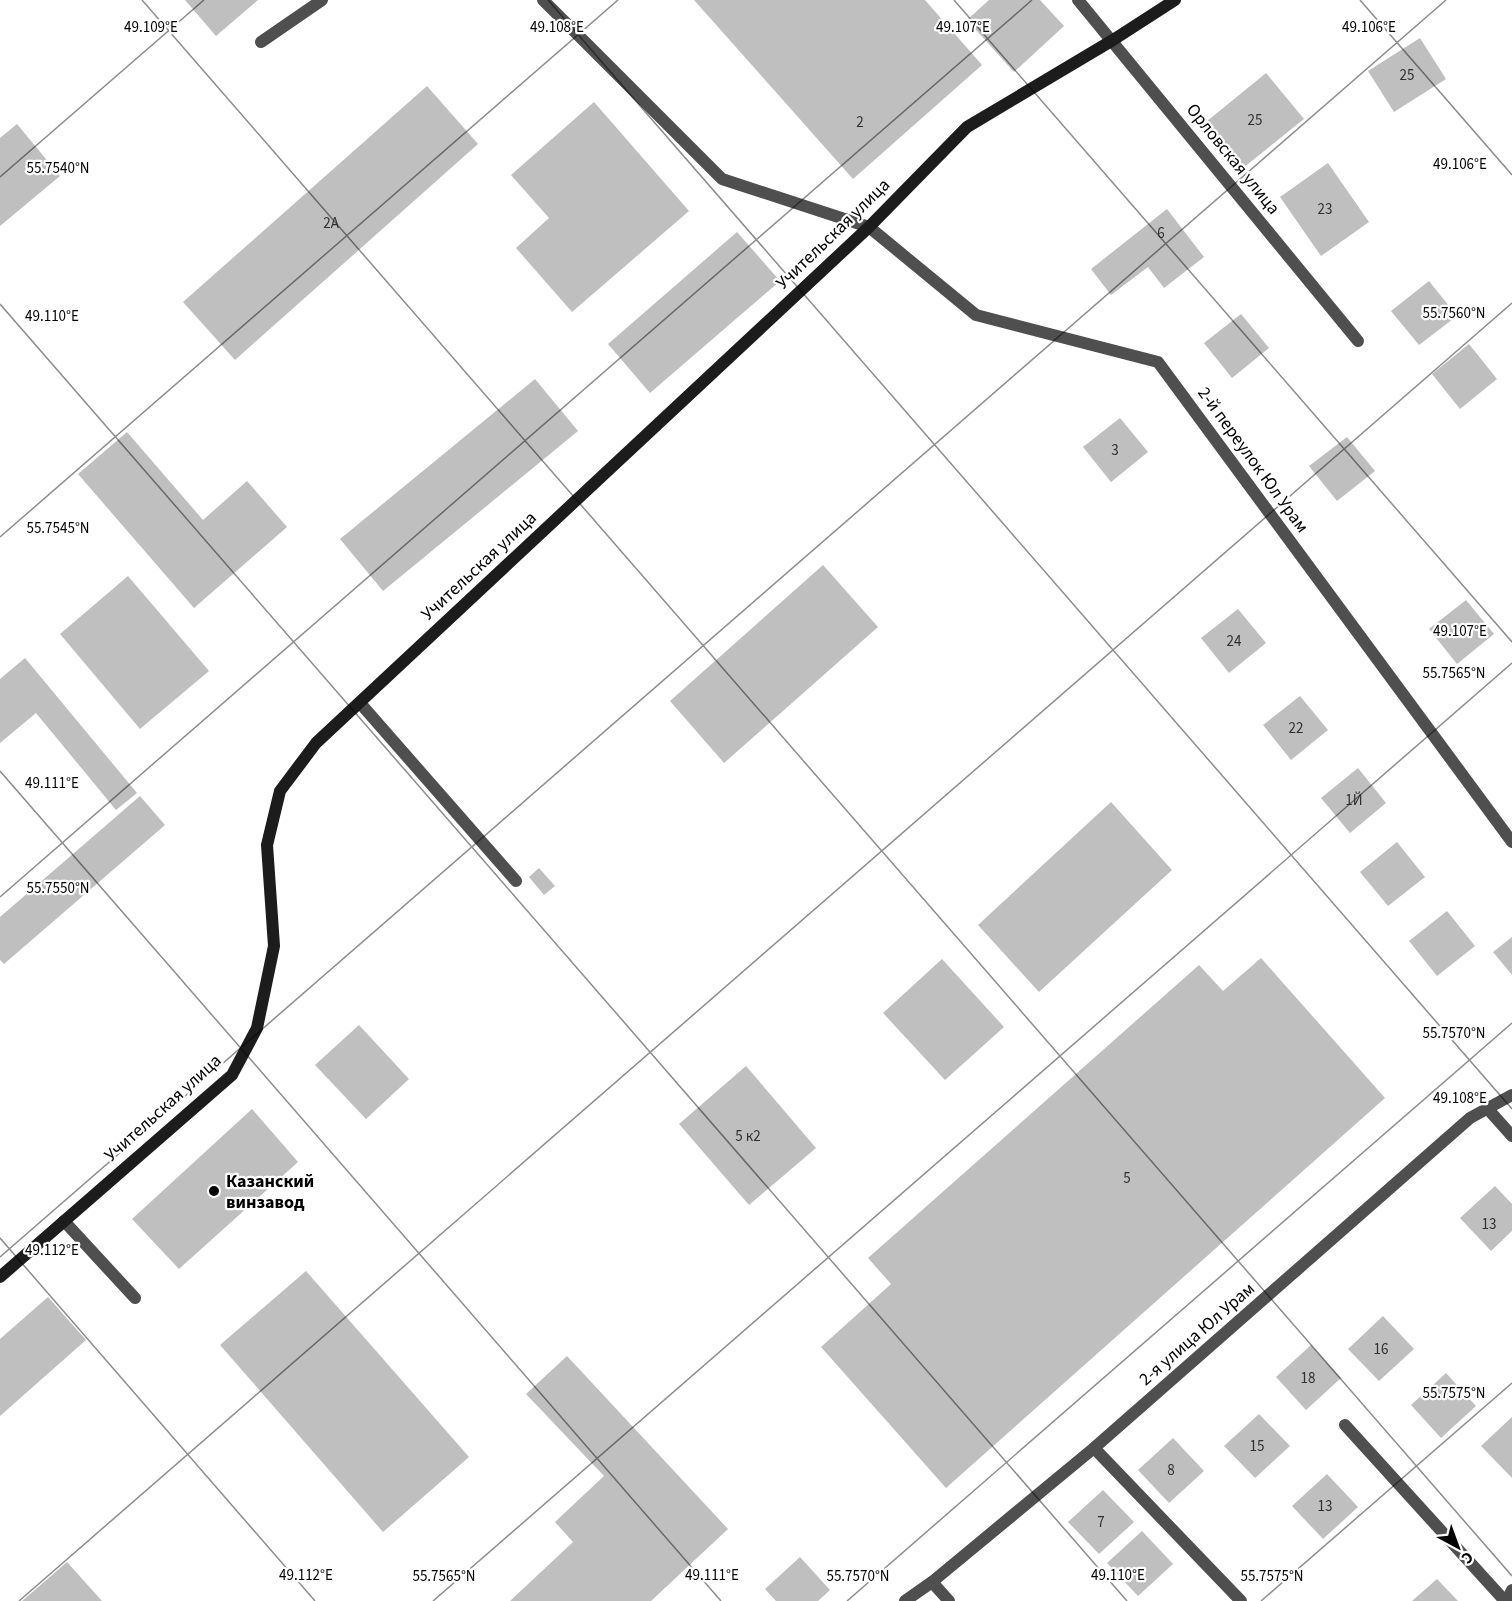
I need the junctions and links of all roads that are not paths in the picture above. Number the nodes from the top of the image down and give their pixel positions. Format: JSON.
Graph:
{"nodes":[{"id":1,"x":322,"y":0,"type":"edge"},
{"id":2,"x":543,"y":0,"type":"edge"},
{"id":3,"x":1078,"y":0,"type":"edge"},
{"id":4,"x":1175,"y":0,"type":"edge"},
{"id":5,"x":1113,"y":40,"type":"junction"},
{"id":6,"x":261,"y":42,"type":"dead end"},
{"id":7,"x":869,"y":227,"type":"junction"},
{"id":8,"x":1358,"y":341,"type":"dead end"},
{"id":9,"x":360,"y":703,"type":"junction"},
{"id":10,"x":1512,"y":842,"type":"edge"},
{"id":11,"x":516,"y":881,"type":"dead end"},
{"id":12,"x":1512,"y":1095,"type":"edge"},
{"id":13,"x":1487,"y":1108,"type":"junction"},
{"id":14,"x":1512,"y":1137,"type":"edge"},
{"id":15,"x":64,"y":1221,"type":"junction"},
{"id":16,"x":0,"y":1277,"type":"edge"},
{"id":17,"x":135,"y":1298,"type":"dead end"},
{"id":18,"x":1345,"y":1425,"type":"dead end"},
{"id":19,"x":1094,"y":1448,"type":"junction"},
{"id":20,"x":932,"y":1581,"type":"junction"},
{"id":21,"x":1512,"y":1590,"type":"edge"},
{"id":22,"x":905,"y":1601,"type":"edge"},
{"id":23,"x":949,"y":1601,"type":"edge"},
{"id":24,"x":1241,"y":1601,"type":"edge"},
{"id":25,"x":1506,"y":1601,"type":"edge"}],
"edges":[{"from":1,"to":6,"type":"street"},
{"from":2,"to":7,"type":"street"},
{"from":3,"to":5,"type":"street","name":"Орловская улица"},
{"from":4,"to":5,"type":"street","name":"Учительская улица"},
{"from":5,"to":7,"type":"street","name":"Учительская улица"},
{"from":5,"to":8,"type":"street","name":"Орловская улица"},
{"from":7,"to":9,"type":"street","name":"Учительская улица"},
{"from":7,"to":10,"type":"street","name":"2-й переулок Юл Урам"},
{"from":9,"to":11,"type":"street"},
{"from":9,"to":15,"type":"street","name":"Учительская улица"},
{"from":12,"to":13,"type":"street","name":"2-я улица Юл Урам"},
{"from":13,"to":14,"type":"street"},
{"from":13,"to":19,"type":"street","name":"2-я улица Юл Урам"},
{"from":15,"to":16,"type":"street","name":"Учительская улица"},
{"from":15,"to":17,"type":"street"},
{"from":18,"to":25,"type":"street"},
{"from":19,"to":20,"type":"street","name":"2-я улица Юл Урам"},
{"from":19,"to":24,"type":"street"},
{"from":20,"to":22,"type":"street","name":"2-я улица Юл Урам"},
{"from":20,"to":23,"type":"street"},
{"from":21,"to":25,"type":"street"}]}
